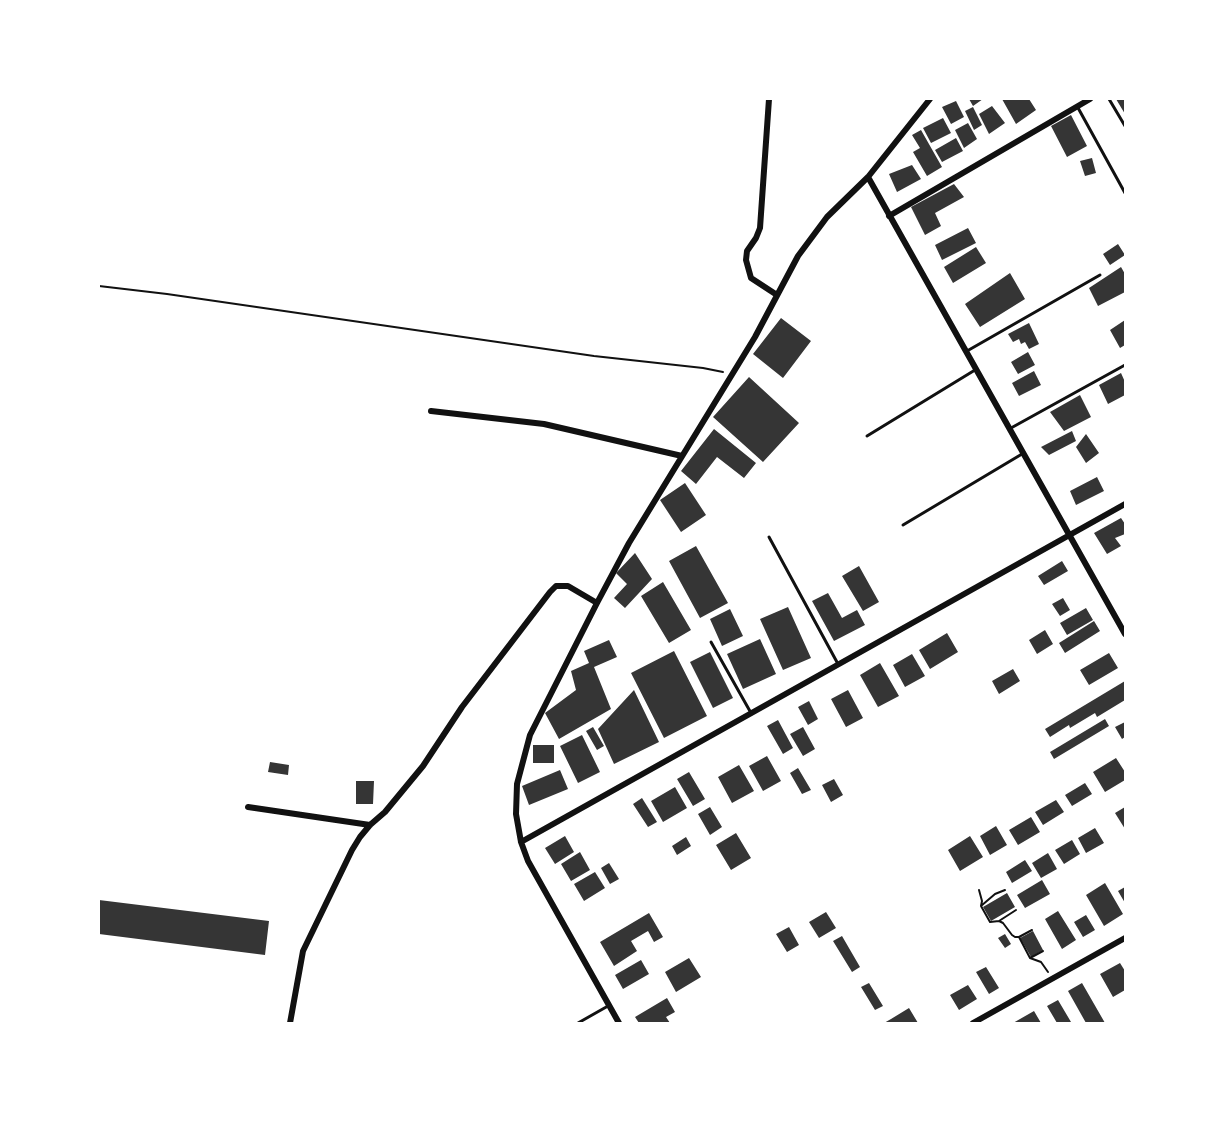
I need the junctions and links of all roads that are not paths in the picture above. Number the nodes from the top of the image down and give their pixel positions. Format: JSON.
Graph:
{"nodes":[{"id":1,"x":769,"y":99,"type":"edge"},
{"id":2,"x":930,"y":99,"type":"edge"},
{"id":3,"x":1090,"y":99,"type":"edge"},
{"id":4,"x":1109,"y":99,"type":"edge"},
{"id":5,"x":1077,"y":106,"type":"junction"},
{"id":6,"x":1125,"y":126,"type":"edge"},
{"id":7,"x":868,"y":177,"type":"junction"},
{"id":8,"x":1125,"y":193,"type":"edge"},
{"id":9,"x":889,"y":216,"type":"junction"},
{"id":10,"x":1100,"y":275,"type":"dead end"},
{"id":11,"x":777,"y":295,"type":"junction"},
{"id":12,"x":965,"y":352,"type":"junction"},
{"id":13,"x":1125,"y":365,"type":"edge"},
{"id":14,"x":975,"y":370,"type":"junction"},
{"id":15,"x":431,"y":411,"type":"dead end"},
{"id":16,"x":1010,"y":429,"type":"junction"},
{"id":17,"x":867,"y":436,"type":"dead end"},
{"id":18,"x":1023,"y":453,"type":"junction"},
{"id":19,"x":682,"y":456,"type":"junction"},
{"id":20,"x":1125,"y":504,"type":"edge"},
{"id":21,"x":903,"y":525,"type":"dead end"},
{"id":22,"x":1070,"y":535,"type":"junction"},
{"id":23,"x":769,"y":537,"type":"dead end"},
{"id":24,"x":597,"y":603,"type":"junction"},
{"id":25,"x":1125,"y":634,"type":"edge"},
{"id":26,"x":711,"y":642,"type":"dead end"},
{"id":27,"x":838,"y":664,"type":"junction"},
{"id":28,"x":751,"y":713,"type":"junction"},
{"id":29,"x":248,"y":807,"type":"dead end"},
{"id":30,"x":370,"y":825,"type":"junction"},
{"id":31,"x":521,"y":842,"type":"junction"},
{"id":32,"x":1125,"y":938,"type":"edge"},
{"id":33,"x":610,"y":1006,"type":"junction"},
{"id":34,"x":290,"y":1023,"type":"edge"},
{"id":35,"x":578,"y":1023,"type":"edge"},
{"id":36,"x":619,"y":1023,"type":"edge"},
{"id":37,"x":973,"y":1023,"type":"edge"}],
"edges":[{"from":1,"to":11,"type":"street"},
{"from":2,"to":7,"type":"street"},
{"from":3,"to":5,"type":"street"},
{"from":4,"to":6,"type":"lane"},
{"from":5,"to":8,"type":"lane"},
{"from":5,"to":9,"type":"street"},
{"from":7,"to":9,"type":"street"},
{"from":7,"to":11,"type":"street"},
{"from":9,"to":12,"type":"street"},
{"from":10,"to":12,"type":"lane"},
{"from":11,"to":19,"type":"street"},
{"from":12,"to":14,"type":"street"},
{"from":13,"to":16,"type":"lane"},
{"from":14,"to":16,"type":"street"},
{"from":14,"to":17,"type":"lane"},
{"from":15,"to":19,"type":"street"},
{"from":16,"to":18,"type":"street"},
{"from":18,"to":21,"type":"lane"},
{"from":18,"to":22,"type":"street"},
{"from":19,"to":24,"type":"street"},
{"from":20,"to":22,"type":"street"},
{"from":22,"to":25,"type":"street"},
{"from":22,"to":27,"type":"street"},
{"from":23,"to":27,"type":"lane"},
{"from":24,"to":30,"type":"street"},
{"from":24,"to":31,"type":"street"},
{"from":26,"to":28,"type":"lane"},
{"from":27,"to":28,"type":"street"},
{"from":28,"to":31,"type":"street"},
{"from":29,"to":30,"type":"street"},
{"from":30,"to":34,"type":"street"},
{"from":31,"to":33,"type":"street"},
{"from":32,"to":37,"type":"street"},
{"from":33,"to":35,"type":"lane"},
{"from":33,"to":36,"type":"street"}]}
